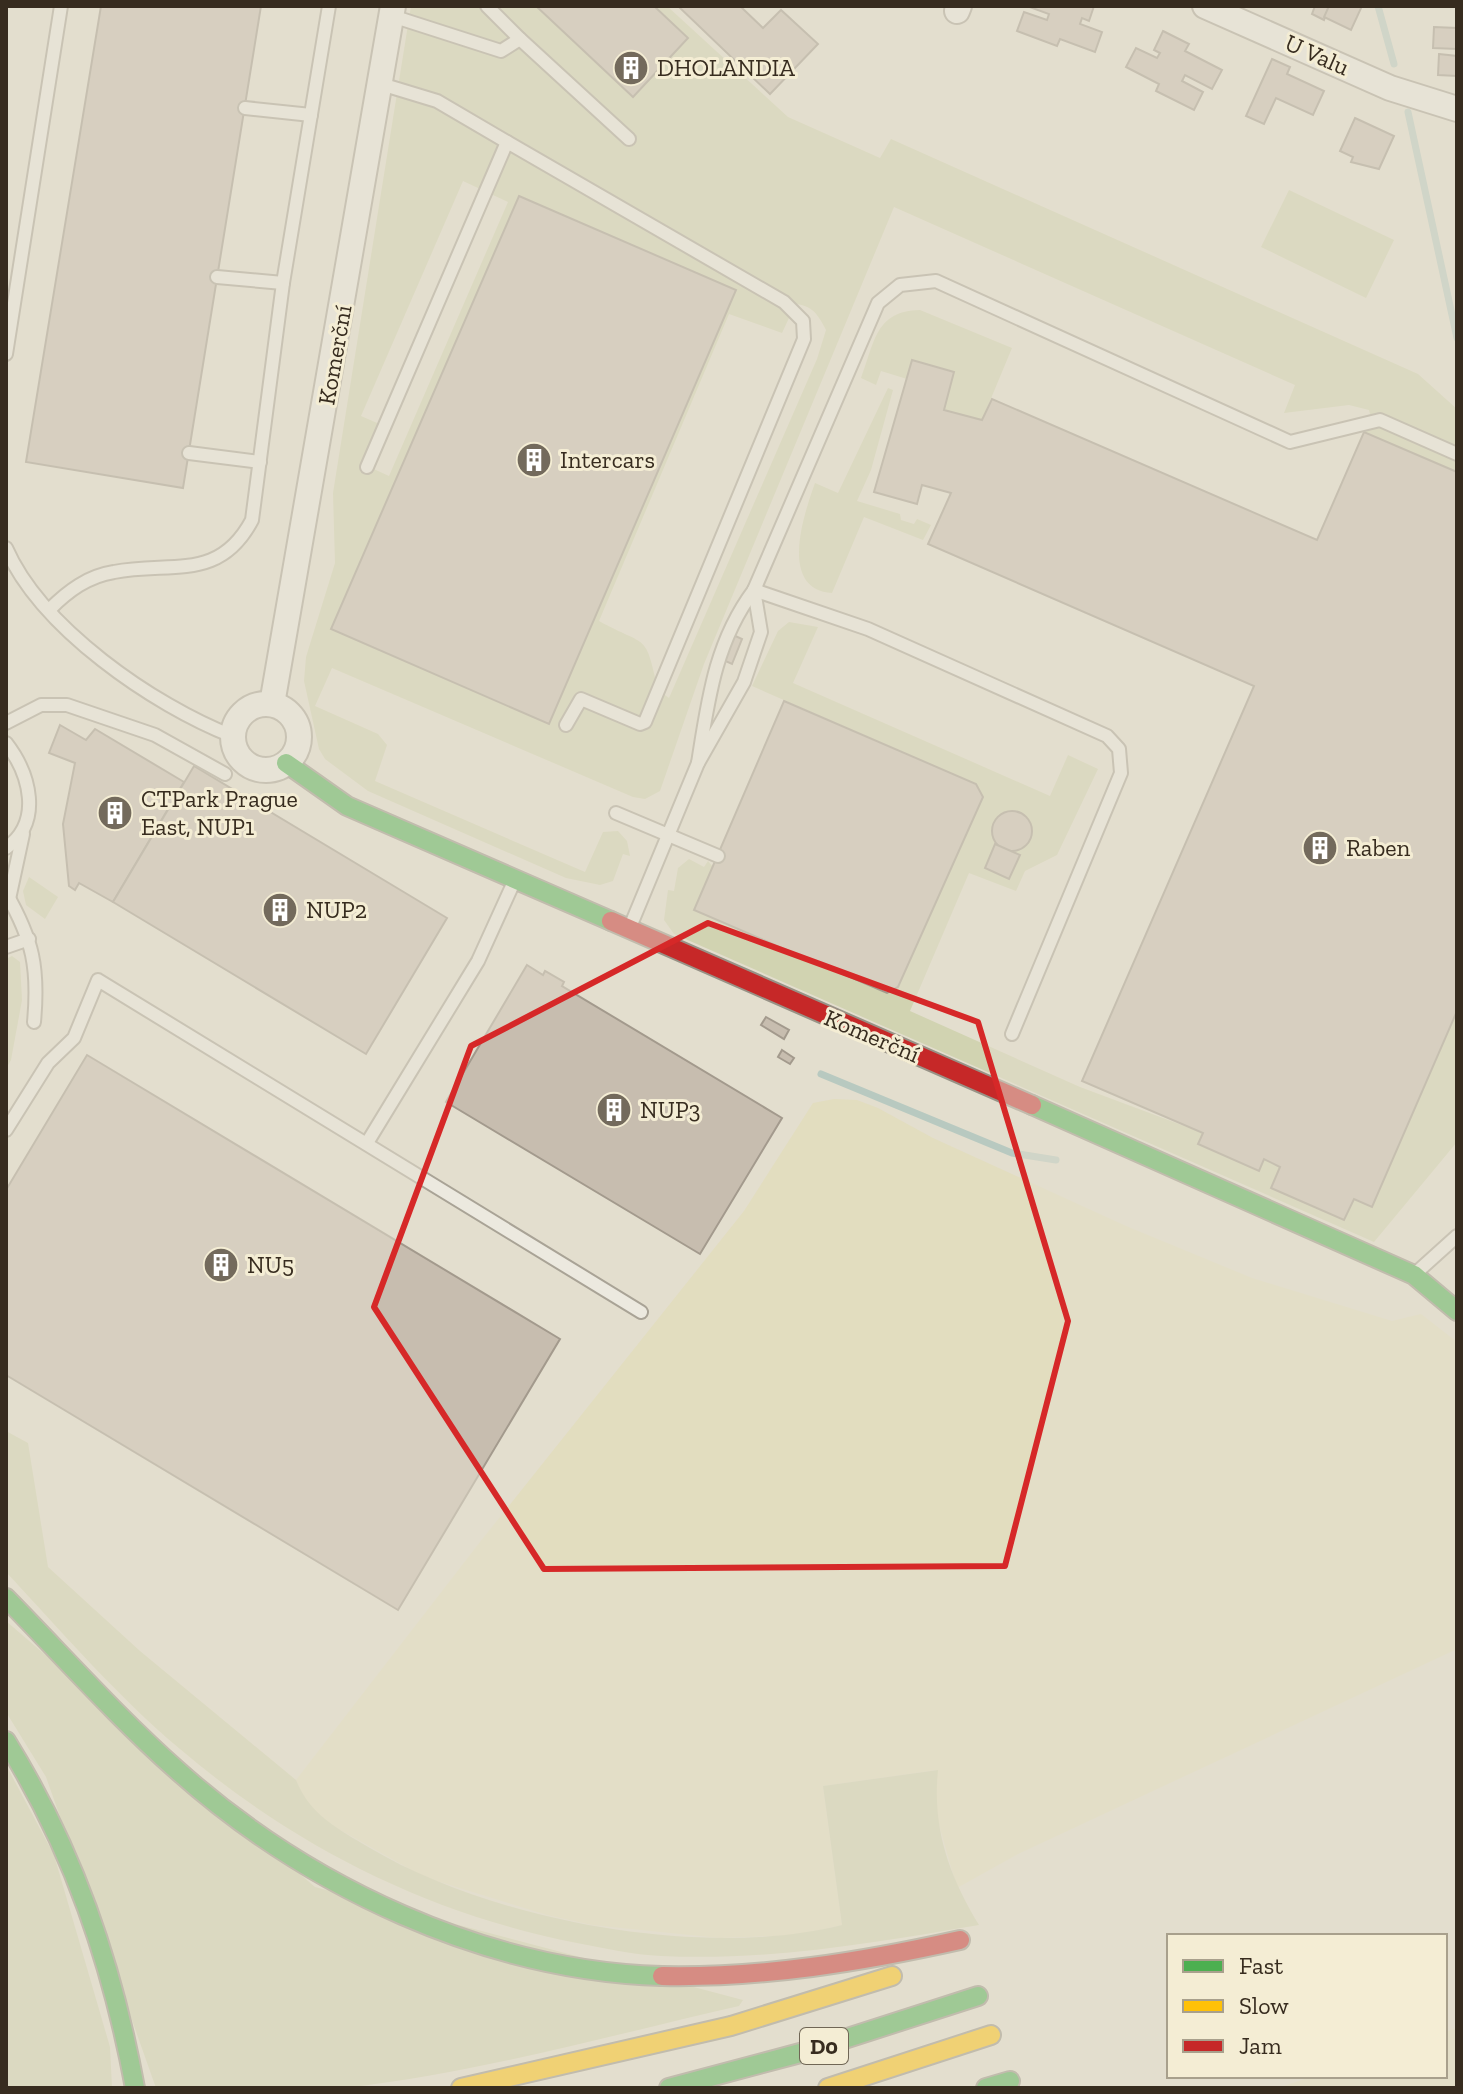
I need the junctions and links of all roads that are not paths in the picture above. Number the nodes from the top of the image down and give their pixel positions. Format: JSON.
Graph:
{"nodes":[{"id":1,"x":61,"y":6,"type":"edge"},
{"id":2,"x":329,"y":6,"type":"edge"},
{"id":3,"x":487,"y":6,"type":"edge"},
{"id":4,"x":1215,"y":8,"type":"edge"},
{"id":5,"x":393,"y":11,"type":"edge"},
{"id":6,"x":520,"y":39,"type":"junction"},
{"id":7,"x":381,"y":84,"type":"junction"},
{"id":8,"x":245,"y":108,"type":"dead end"},
{"id":9,"x":1457,"y":109,"type":"edge"},
{"id":10,"x":311,"y":115,"type":"junction"},
{"id":11,"x":629,"y":139,"type":"dead end"},
{"id":12,"x":507,"y":142,"type":"junction"},
{"id":13,"x":217,"y":277,"type":"dead end"},
{"id":14,"x":283,"y":283,"type":"junction"},
{"id":15,"x":6,"y":354,"type":"edge"},
{"id":16,"x":189,"y":453,"type":"dead end"},
{"id":17,"x":1457,"y":454,"type":"edge"},
{"id":18,"x":260,"y":462,"type":"junction"},
{"id":19,"x":367,"y":467,"type":"dead end"},
{"id":20,"x":6,"y":548,"type":"edge"},
{"id":21,"x":754,"y":590,"type":"junction"},
{"id":22,"x":50,"y":609,"type":"junction"},
{"id":23,"x":272,"y":704,"type":"junction"},
{"id":24,"x":6,"y":723,"type":"edge"},
{"id":25,"x":566,"y":725,"type":"dead end"},
{"id":26,"x":232,"y":736,"type":"junction"},
{"id":27,"x":6,"y":743,"type":"edge"},
{"id":28,"x":286,"y":763,"type":"junction"},
{"id":29,"x":698,"y":763,"type":"junction"},
{"id":30,"x":225,"y":774,"type":"dead end"},
{"id":31,"x":616,"y":813,"type":"dead end"},
{"id":32,"x":23,"y":834,"type":"junction"},
{"id":33,"x":667,"y":835,"type":"junction"},
{"id":34,"x":6,"y":848,"type":"edge"},
{"id":35,"x":718,"y":856,"type":"dead end"},
{"id":36,"x":514,"y":881,"type":"junction"},
{"id":37,"x":8,"y":896,"type":"edge"},
{"id":38,"x":629,"y":930,"type":"junction"},
{"id":39,"x":29,"y":939,"type":"junction"},
{"id":40,"x":6,"y":947,"type":"edge"},
{"id":41,"x":34,"y":1022,"type":"dead end"},
{"id":42,"x":1012,"y":1034,"type":"dead end"},
{"id":43,"x":6,"y":1130,"type":"edge"},
{"id":44,"x":367,"y":1143,"type":"junction"},
{"id":45,"x":1457,"y":1236,"type":"edge"},
{"id":46,"x":1414,"y":1275,"type":"junction"},
{"id":47,"x":1457,"y":1311,"type":"edge"},
{"id":48,"x":641,"y":1312,"type":"dead end"},
{"id":49,"x":6,"y":1598,"type":"edge"},
{"id":50,"x":6,"y":1741,"type":"edge"},
{"id":51,"x":978,"y":1996,"type":"dead end"},
{"id":52,"x":991,"y":2035,"type":"dead end"},
{"id":53,"x":1010,"y":2081,"type":"dead end"},
{"id":54,"x":135,"y":2088,"type":"edge"},
{"id":55,"x":461,"y":2088,"type":"edge"},
{"id":56,"x":669,"y":2088,"type":"edge"},
{"id":57,"x":828,"y":2088,"type":"edge"},
{"id":58,"x":989,"y":2088,"type":"edge"}],
"edges":[{"from":1,"to":15,"type":"lane"},
{"from":2,"to":10,"type":"lane"},
{"from":3,"to":6,"type":"lane"},
{"from":4,"to":9,"type":"street","name":"U Valu"},
{"from":5,"to":6,"type":"lane"},
{"from":5,"to":7,"type":"street","name":"Komerční"},
{"from":6,"to":11,"type":"lane"},
{"from":7,"to":12,"type":"lane"},
{"from":7,"to":23,"type":"street","name":"Komerční"},
{"from":8,"to":10,"type":"lane"},
{"from":10,"to":14,"type":"lane"},
{"from":12,"to":19,"type":"lane"},
{"from":12,"to":25,"type":"lane"},
{"from":13,"to":14,"type":"lane"},
{"from":14,"to":18,"type":"lane"},
{"from":16,"to":18,"type":"lane"},
{"from":17,"to":21,"type":"lane"},
{"from":18,"to":22,"type":"lane"},
{"from":20,"to":22,"type":"lane"},
{"from":21,"to":29,"type":"lane"},
{"from":21,"to":29,"type":"lane"},
{"from":21,"to":42,"type":"lane"},
{"from":22,"to":26,"type":"lane"},
{"from":23,"to":26,"type":"street"},
{"from":23,"to":28,"type":"street"},
{"from":24,"to":30,"type":"lane"},
{"from":26,"to":28,"type":"street"},
{"from":27,"to":32,"type":"lane"},
{"from":28,"to":36,"type":"main road","name":"Komerční"},
{"from":29,"to":33,"type":"lane"},
{"from":31,"to":33,"type":"lane"},
{"from":32,"to":34,"type":"lane"},
{"from":32,"to":37,"type":"lane"},
{"from":33,"to":35,"type":"lane"},
{"from":33,"to":38,"type":"lane"},
{"from":36,"to":38,"type":"main road","name":"Komerční"},
{"from":36,"to":44,"type":"lane"},
{"from":37,"to":39,"type":"lane"},
{"from":38,"to":46,"type":"main road","name":"Komerční"},
{"from":39,"to":40,"type":"lane"},
{"from":39,"to":41,"type":"lane"},
{"from":43,"to":44,"type":"lane"},
{"from":44,"to":48,"type":"lane"},
{"from":45,"to":46,"type":"lane"},
{"from":46,"to":47,"type":"main road","name":"Komerční"},
{"from":49,"to":55,"type":"main road"},
{"from":50,"to":54,"type":"main road"},
{"from":51,"to":56,"type":"main road","number":"D0"},
{"from":52,"to":57,"type":"main road","number":"D0"},
{"from":53,"to":58,"type":"main road"}]}
